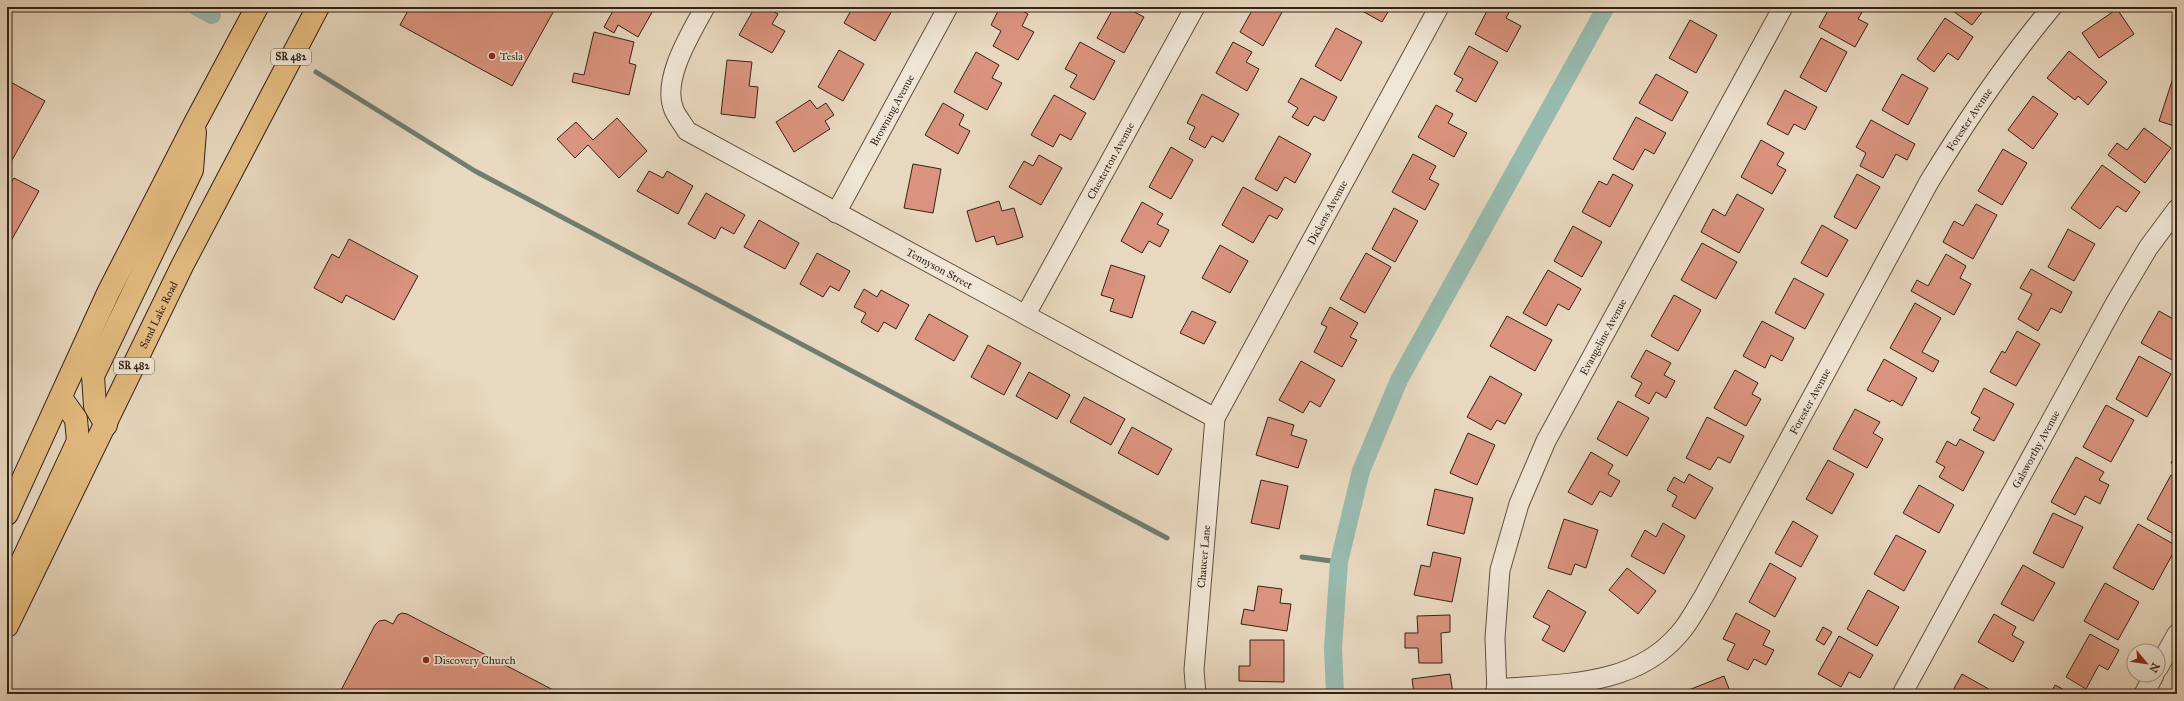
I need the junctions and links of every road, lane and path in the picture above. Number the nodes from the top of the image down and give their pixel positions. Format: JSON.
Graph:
{"nodes":[{"id":1,"x":257,"y":7,"type":"edge"},
{"id":2,"x":318,"y":7,"type":"edge"},
{"id":3,"x":705,"y":7,"type":"edge"},
{"id":4,"x":948,"y":7,"type":"edge"},
{"id":5,"x":1195,"y":7,"type":"edge"},
{"id":6,"x":1439,"y":7,"type":"edge"},
{"id":7,"x":1783,"y":7,"type":"edge"},
{"id":8,"x":2052,"y":7,"type":"edge"},
{"id":9,"x":196,"y":121,"type":"junction"},
{"id":10,"x":2177,"y":209,"type":"edge"},
{"id":11,"x":836,"y":213,"type":"junction"},
{"id":12,"x":1026,"y":314,"type":"junction"},
{"id":13,"x":61,"y":398,"type":"junction"},
{"id":14,"x":1215,"y":418,"type":"junction"},
{"id":15,"x":106,"y":425,"type":"junction"},
{"id":16,"x":7,"y":514,"type":"edge"},
{"id":17,"x":7,"y":598,"type":"edge"},
{"id":18,"x":7,"y":626,"type":"edge"},
{"id":19,"x":2177,"y":634,"type":"edge"},
{"id":20,"x":2166,"y":654,"type":"edge"},
{"id":21,"x":2150,"y":683,"type":"edge"},
{"id":22,"x":1496,"y":691,"type":"edge"},
{"id":23,"x":1196,"y":694,"type":"edge"},
{"id":24,"x":1902,"y":694,"type":"edge"},
{"id":25,"x":2144,"y":694,"type":"edge"}],
"edges":[{"from":1,"to":9,"type":"main road"},
{"from":2,"to":15,"type":"main road","name":"Sand Lake Road","number":"SR 482"},
{"from":3,"to":11,"type":"street","name":"Tennyson Street"},
{"from":4,"to":11,"type":"street","name":"Browning Avenue"},
{"from":5,"to":12,"type":"street","name":"Chesterton Avenue"},
{"from":6,"to":14,"type":"street","name":"Dickens Avenue"},
{"from":7,"to":22,"type":"street","name":"Evangeline Avenue"},
{"from":8,"to":22,"type":"street","name":"Forester Avenue"},
{"from":9,"to":13,"type":"main road"},
{"from":9,"to":15,"type":"main road"},
{"from":10,"to":24,"type":"street","name":"Galsworthy Avenue"},
{"from":11,"to":12,"type":"street","name":"Tennyson Street"},
{"from":12,"to":14,"type":"street","name":"Tennyson Street"},
{"from":13,"to":16,"type":"main road"},
{"from":13,"to":17,"type":"main road"},
{"from":14,"to":23,"type":"street","name":"Chaucer Lane"},
{"from":15,"to":18,"type":"main road","name":"Sand Lake Road","number":"SR 482"},
{"from":19,"to":20,"type":"street"},
{"from":21,"to":25,"type":"street"}]}
